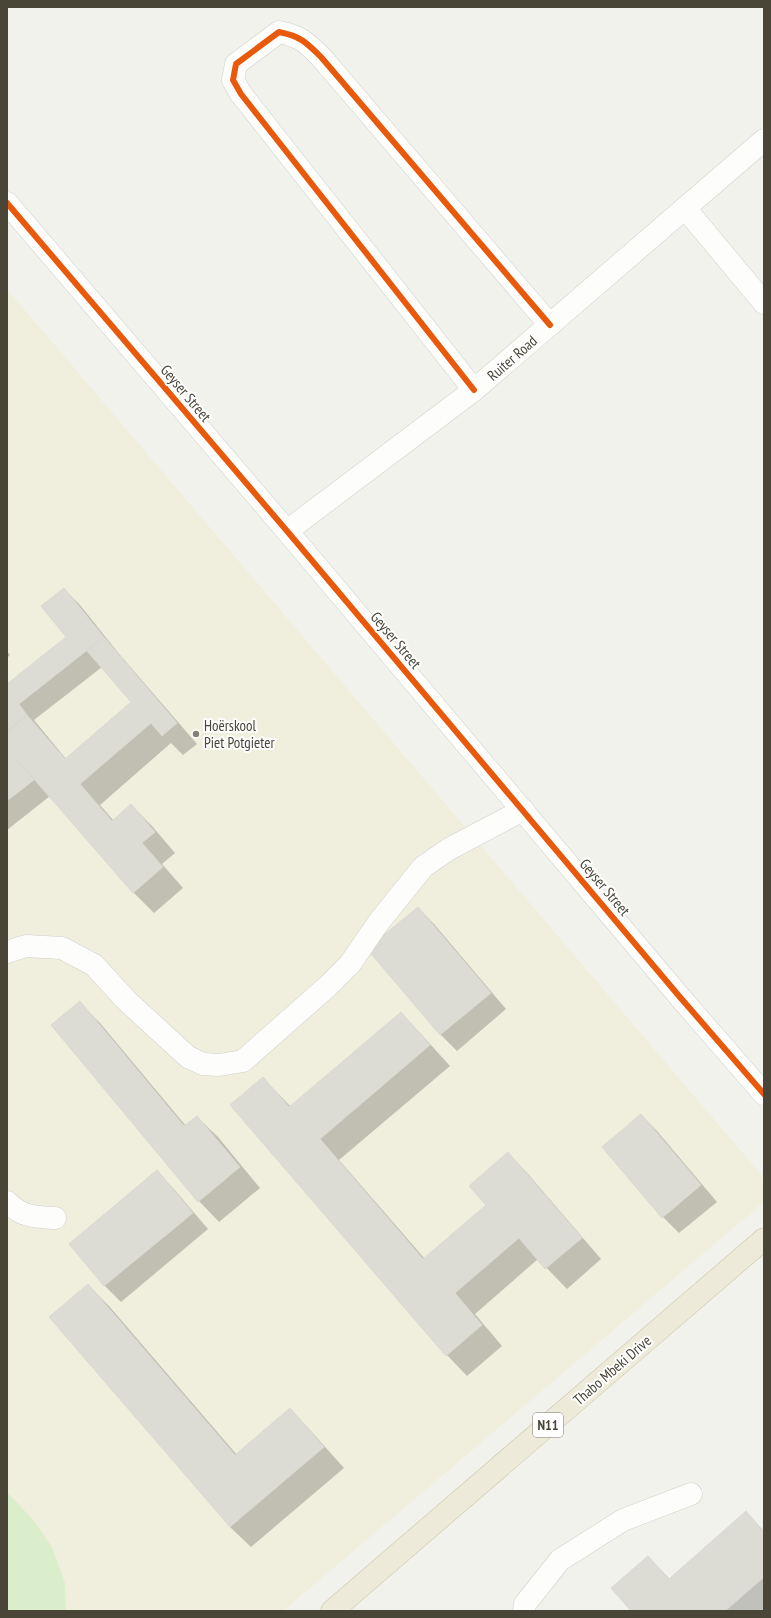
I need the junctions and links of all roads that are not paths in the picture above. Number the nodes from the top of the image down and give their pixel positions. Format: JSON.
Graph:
{"nodes":[{"id":1,"x":764,"y":140,"type":"edge"},
{"id":2,"x":685,"y":208,"type":"junction"},
{"id":3,"x":9,"y":209,"type":"edge"},
{"id":4,"x":764,"y":303,"type":"edge"},
{"id":5,"x":550,"y":325,"type":"junction"},
{"id":6,"x":474,"y":390,"type":"junction"},
{"id":7,"x":287,"y":531,"type":"junction"},
{"id":8,"x":523,"y":810,"type":"junction"},
{"id":9,"x":7,"y":952,"type":"edge"},
{"id":10,"x":764,"y":1094,"type":"edge"},
{"id":11,"x":7,"y":1202,"type":"edge"},
{"id":12,"x":55,"y":1218,"type":"dead end"},
{"id":13,"x":764,"y":1239,"type":"edge"},
{"id":14,"x":691,"y":1494,"type":"dead end"},
{"id":15,"x":332,"y":1611,"type":"edge"},
{"id":16,"x":524,"y":1611,"type":"edge"}],
"edges":[{"from":1,"to":2,"type":"street","name":"Ruiter Road"},
{"from":2,"to":4,"type":"street"},
{"from":2,"to":5,"type":"street","name":"Ruiter Road"},
{"from":3,"to":7,"type":"street","name":"Geyser Street"},
{"from":5,"to":6,"type":"street","name":"Ruiter Road"},
{"from":5,"to":6,"type":"street"},
{"from":6,"to":7,"type":"street","name":"Ruiter Road"},
{"from":7,"to":8,"type":"street","name":"Geyser Street"},
{"from":8,"to":9,"type":"street"},
{"from":8,"to":10,"type":"street","name":"Geyser Street"},
{"from":11,"to":12,"type":"street"},
{"from":13,"to":15,"type":"highway","name":"Thabo Mbeki Drive","number":"N11"},
{"from":14,"to":16,"type":"street"}]}
